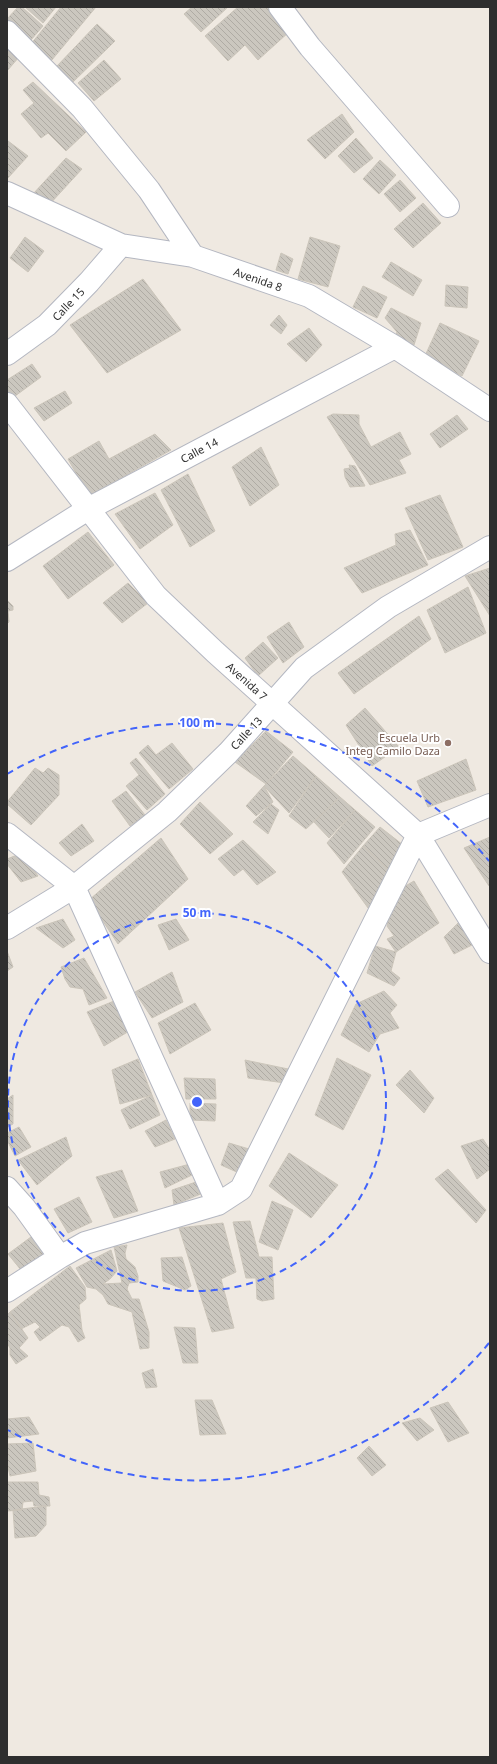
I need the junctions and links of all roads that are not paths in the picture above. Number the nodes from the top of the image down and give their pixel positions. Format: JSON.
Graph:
{"nodes":[{"id":1,"x":280,"y":7,"type":"edge"},
{"id":2,"x":7,"y":32,"type":"edge"},
{"id":3,"x":7,"y":193,"type":"edge"},
{"id":4,"x":448,"y":206,"type":"dead end"},
{"id":5,"x":121,"y":245,"type":"junction"},
{"id":6,"x":193,"y":256,"type":"junction"},
{"id":7,"x":395,"y":347,"type":"junction"},
{"id":8,"x":7,"y":354,"type":"edge"},
{"id":9,"x":7,"y":404,"type":"edge"},
{"id":10,"x":490,"y":410,"type":"edge"},
{"id":11,"x":88,"y":509,"type":"junction"},
{"id":12,"x":490,"y":547,"type":"edge"},
{"id":13,"x":7,"y":560,"type":"edge"},
{"id":14,"x":273,"y":704,"type":"junction"},
{"id":15,"x":490,"y":805,"type":"edge"},
{"id":16,"x":7,"y":834,"type":"edge"},
{"id":17,"x":418,"y":835,"type":"junction"},
{"id":18,"x":74,"y":887,"type":"junction"},
{"id":19,"x":7,"y":928,"type":"edge"},
{"id":20,"x":490,"y":952,"type":"edge"},
{"id":21,"x":7,"y":1188,"type":"edge"},
{"id":22,"x":218,"y":1204,"type":"junction"},
{"id":23,"x":60,"y":1257,"type":"junction"},
{"id":24,"x":7,"y":1291,"type":"edge"}],
"edges":[{"from":1,"to":4,"type":"street"},
{"from":2,"to":6,"type":"street"},
{"from":3,"to":5,"type":"street","name":"Avenida 8"},
{"from":5,"to":6,"type":"street","name":"Avenida 8"},
{"from":5,"to":8,"type":"street","name":"Calle 15"},
{"from":6,"to":7,"type":"street","name":"Avenida 8"},
{"from":7,"to":10,"type":"street","name":"Avenida 8"},
{"from":7,"to":11,"type":"street","name":"Calle 14"},
{"from":9,"to":11,"type":"street","name":"Avenida 7"},
{"from":11,"to":13,"type":"street","name":"Calle 14"},
{"from":11,"to":14,"type":"street","name":"Avenida 7"},
{"from":12,"to":14,"type":"street","name":"Calle 13"},
{"from":14,"to":17,"type":"street","name":"Avenida 7"},
{"from":14,"to":18,"type":"street","name":"Calle 13"},
{"from":15,"to":17,"type":"street"},
{"from":16,"to":18,"type":"street"},
{"from":17,"to":20,"type":"street","name":"Avenida 7"},
{"from":17,"to":22,"type":"street"},
{"from":18,"to":19,"type":"street","name":"Calle 13"},
{"from":18,"to":22,"type":"street"},
{"from":21,"to":23,"type":"street"},
{"from":22,"to":23,"type":"street"},
{"from":23,"to":24,"type":"street"}]}
